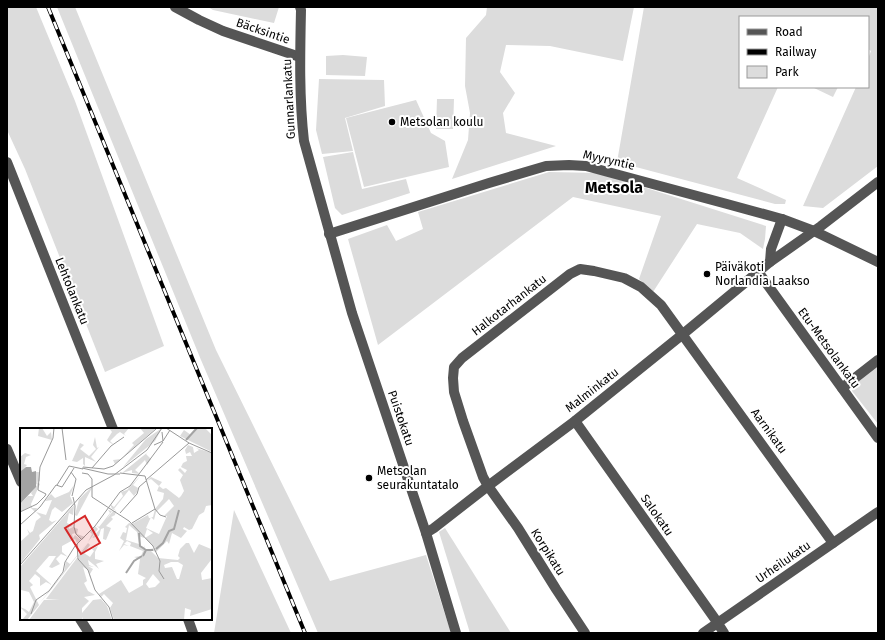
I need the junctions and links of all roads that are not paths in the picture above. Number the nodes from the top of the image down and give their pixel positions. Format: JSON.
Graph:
{"nodes":[{"id":1,"x":175,"y":7,"type":"edge"},
{"id":2,"x":300,"y":7,"type":"edge"},
{"id":3,"x":300,"y":57,"type":"junction"},
{"id":4,"x":7,"y":162,"type":"edge"},
{"id":5,"x":878,"y":182,"type":"edge"},
{"id":6,"x":782,"y":220,"type":"junction"},
{"id":7,"x":814,"y":231,"type":"junction"},
{"id":8,"x":329,"y":234,"type":"junction"},
{"id":9,"x":770,"y":262,"type":"junction"},
{"id":10,"x":878,"y":262,"type":"edge"},
{"id":11,"x":759,"y":273,"type":"junction"},
{"id":12,"x":683,"y":334,"type":"junction"},
{"id":13,"x":878,"y":360,"type":"edge"},
{"id":14,"x":842,"y":388,"type":"junction"},
{"id":15,"x":575,"y":421,"type":"junction"},
{"id":16,"x":113,"y":428,"type":"edge"},
{"id":17,"x":878,"y":438,"type":"edge"},
{"id":18,"x":7,"y":449,"type":"edge"},
{"id":19,"x":20,"y":480,"type":"edge"},
{"id":20,"x":488,"y":486,"type":"junction"},
{"id":21,"x":878,"y":512,"type":"edge"},
{"id":22,"x":426,"y":533,"type":"junction"},
{"id":23,"x":833,"y":543,"type":"junction"},
{"id":24,"x":81,"y":620,"type":"edge"},
{"id":25,"x":188,"y":620,"type":"edge"},
{"id":26,"x":718,"y":624,"type":"junction"},
{"id":27,"x":89,"y":633,"type":"edge"},
{"id":28,"x":193,"y":633,"type":"edge"},
{"id":29,"x":456,"y":633,"type":"edge"},
{"id":30,"x":585,"y":633,"type":"edge"},
{"id":31,"x":703,"y":633,"type":"edge"},
{"id":32,"x":724,"y":633,"type":"edge"}],
"edges":[{"from":1,"to":3,"type":"street","name":"Bäcksintie"},
{"from":2,"to":3,"type":"street","name":"Gunnarlankatu"},
{"from":3,"to":8,"type":"street","name":"Gunnarlankatu"},
{"from":4,"to":16,"type":"street","name":"Lehtolankatu"},
{"from":5,"to":7,"type":"street","name":"Malminkatu"},
{"from":6,"to":7,"type":"street","name":"Myyryntie"},
{"from":6,"to":8,"type":"street","name":"Myyryntie"},
{"from":6,"to":9,"type":"street"},
{"from":7,"to":9,"type":"street","name":"Malminkatu"},
{"from":7,"to":10,"type":"street","name":"Myyryntie"},
{"from":8,"to":22,"type":"street","name":"Puistokatu"},
{"from":9,"to":11,"type":"street","name":"Malminkatu"},
{"from":11,"to":12,"type":"street","name":"Malminkatu"},
{"from":11,"to":14,"type":"street","name":"Etu-Metsolankatu"},
{"from":12,"to":15,"type":"street","name":"Malminkatu"},
{"from":12,"to":20,"type":"street","name":"Halkotarhankatu"},
{"from":12,"to":23,"type":"street","name":"Aarnikatu"},
{"from":13,"to":14,"type":"street"},
{"from":14,"to":17,"type":"street","name":"Etu-Metsolankatu"},
{"from":15,"to":20,"type":"street","name":"Malminkatu"},
{"from":15,"to":26,"type":"street","name":"Salokatu"},
{"from":18,"to":19,"type":"street"},
{"from":20,"to":22,"type":"street","name":"Malminkatu"},
{"from":20,"to":30,"type":"street","name":"Korpikatu"},
{"from":21,"to":23,"type":"street","name":"Urheilukatu"},
{"from":22,"to":29,"type":"street","name":"Puistokatu"},
{"from":23,"to":26,"type":"street","name":"Urheilukatu"},
{"from":24,"to":27,"type":"street"},
{"from":25,"to":28,"type":"street"},
{"from":26,"to":31,"type":"street","name":"Urheilukatu"},
{"from":26,"to":32,"type":"street","name":"Salokatu"}]}
